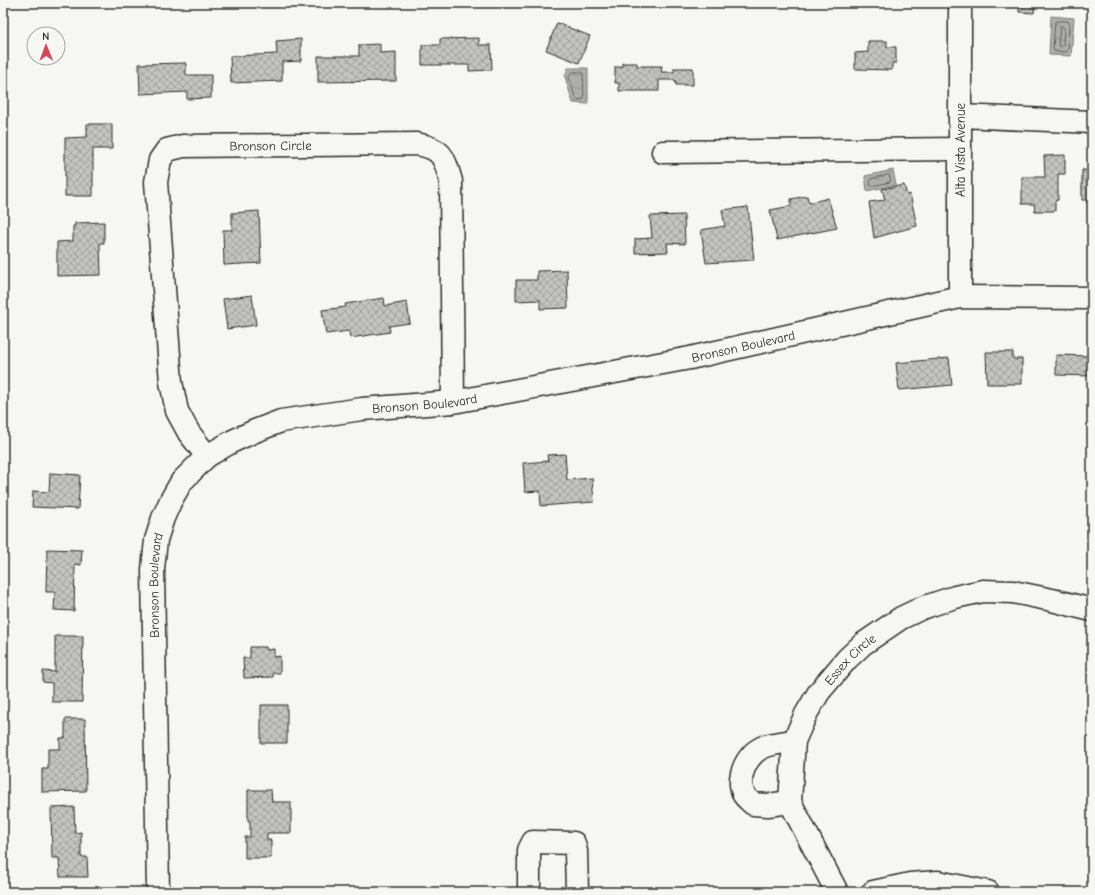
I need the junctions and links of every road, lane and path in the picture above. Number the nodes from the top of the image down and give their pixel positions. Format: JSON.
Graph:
{"nodes":[{"id":1,"x":960,"y":3,"type":"edge"},
{"id":2,"x":960,"y":116,"type":"junction"},
{"id":3,"x":1092,"y":122,"type":"edge"},
{"id":4,"x":960,"y":149,"type":"junction"},
{"id":5,"x":663,"y":152,"type":"dead end"},
{"id":6,"x":960,"y":297,"type":"junction"},
{"id":7,"x":1092,"y":298,"type":"edge"},
{"id":8,"x":453,"y":402,"type":"junction"},
{"id":9,"x":207,"y":456,"type":"junction"},
{"id":10,"x":1092,"y":610,"type":"edge"},
{"id":11,"x":794,"y":741,"type":"junction"},
{"id":12,"x":790,"y":802,"type":"junction"},
{"id":13,"x":158,"y":892,"type":"edge"},
{"id":14,"x":529,"y":892,"type":"edge"},
{"id":15,"x":577,"y":892,"type":"edge"},
{"id":16,"x":837,"y":892,"type":"edge"},
{"id":17,"x":873,"y":892,"type":"edge"},
{"id":18,"x":988,"y":892,"type":"edge"}],
"edges":[{"from":1,"to":2,"type":"street","name":"Alta Vista Avenue"},
{"from":2,"to":3,"type":"street"},
{"from":2,"to":4,"type":"street","name":"Alta Vista Avenue"},
{"from":4,"to":5,"type":"street"},
{"from":4,"to":6,"type":"street","name":"Alta Vista Avenue"},
{"from":6,"to":7,"type":"street","name":"Bronson Boulevard"},
{"from":6,"to":8,"type":"street","name":"Bronson Boulevard"},
{"from":8,"to":9,"type":"street","name":"Bronson Boulevard"},
{"from":8,"to":9,"type":"street","name":"Bronson Circle"},
{"from":9,"to":13,"type":"street","name":"Bronson Boulevard"},
{"from":10,"to":11,"type":"street","name":"Essex Circle"},
{"from":11,"to":12,"type":"street","name":"Essex Circle"},
{"from":11,"to":12,"type":"street"},
{"from":12,"to":16,"type":"street"},
{"from":14,"to":15,"type":"street"},
{"from":17,"to":18,"type":"street"}]}
